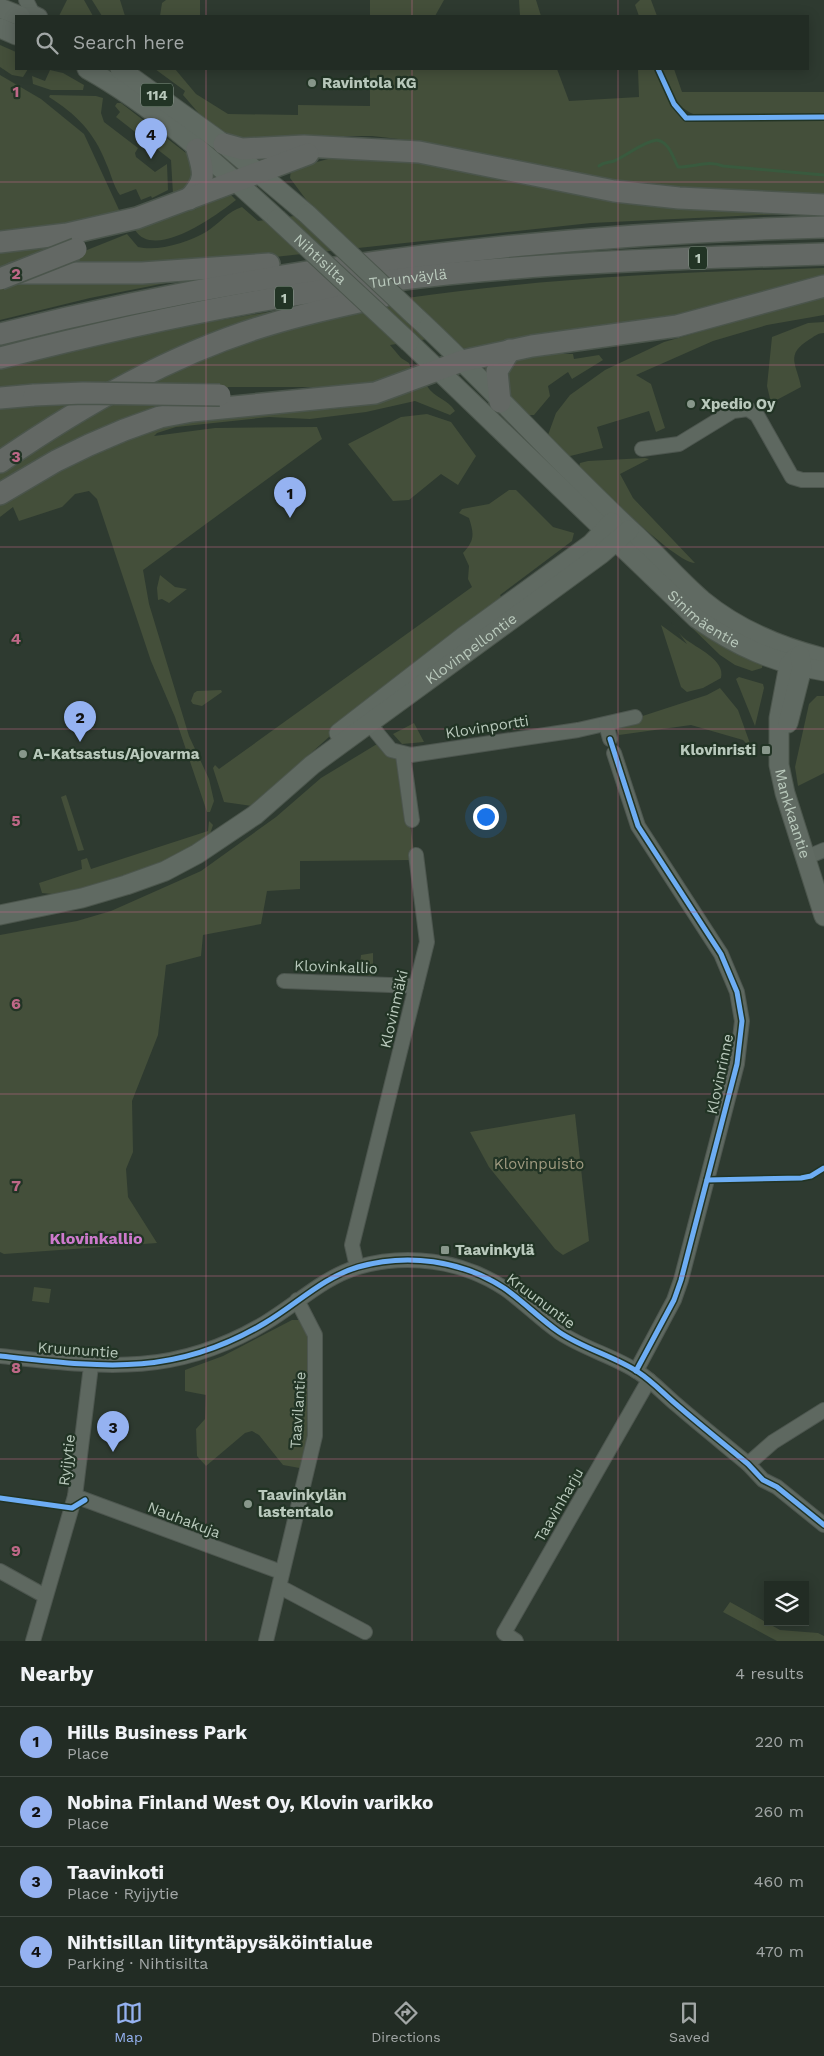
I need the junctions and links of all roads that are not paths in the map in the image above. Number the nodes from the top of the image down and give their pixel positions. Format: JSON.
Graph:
{"nodes":[{"id":1,"x":26,"y":0,"type":"edge"},
{"id":2,"x":38,"y":15,"type":"edge"},
{"id":3,"x":89,"y":70,"type":"edge"},
{"id":4,"x":121,"y":70,"type":"edge"},
{"id":5,"x":224,"y":144,"type":"junction"},
{"id":6,"x":197,"y":148,"type":"junction"},
{"id":7,"x":325,"y":148,"type":"junction"},
{"id":8,"x":260,"y":172,"type":"junction"},
{"id":9,"x":236,"y":181,"type":"junction"},
{"id":10,"x":189,"y":199,"type":"junction"},
{"id":11,"x":824,"y":205,"type":"edge"},
{"id":12,"x":137,"y":218,"type":"junction"},
{"id":13,"x":824,"y":228,"type":"edge"},
{"id":14,"x":0,"y":242,"type":"edge"},
{"id":15,"x":481,"y":248,"type":"junction"},
{"id":16,"x":824,"y":254,"type":"edge"},
{"id":17,"x":572,"y":265,"type":"junction"},
{"id":18,"x":0,"y":273,"type":"edge"},
{"id":19,"x":0,"y":279,"type":"edge"},
{"id":20,"x":824,"y":286,"type":"edge"},
{"id":21,"x":0,"y":334,"type":"edge"},
{"id":22,"x":510,"y":350,"type":"junction"},
{"id":23,"x":0,"y":358,"type":"edge"},
{"id":24,"x":462,"y":361,"type":"junction"},
{"id":25,"x":438,"y":370,"type":"junction"},
{"id":26,"x":0,"y":398,"type":"edge"},
{"id":27,"x":309,"y":399,"type":"junction"},
{"id":28,"x":500,"y":402,"type":"junction"},
{"id":29,"x":642,"y":449,"type":"dead end"},
{"id":30,"x":0,"y":462,"type":"edge"},
{"id":31,"x":824,"y":480,"type":"edge"},
{"id":32,"x":0,"y":494,"type":"edge"},
{"id":33,"x":616,"y":530,"type":"junction"},
{"id":34,"x":824,"y":658,"type":"edge"},
{"id":35,"x":797,"y":662,"type":"junction"},
{"id":36,"x":824,"y":671,"type":"edge"},
{"id":37,"x":635,"y":716,"type":"dead end"},
{"id":38,"x":366,"y":719,"type":"junction"},
{"id":39,"x":606,"y":724,"type":"junction"},
{"id":40,"x":610,"y":739,"type":"dead end"},
{"id":41,"x":614,"y":753,"type":"dead end"},
{"id":42,"x":403,"y":754,"type":"junction"},
{"id":43,"x":412,"y":820,"type":"dead end"},
{"id":44,"x":824,"y":850,"type":"edge"},
{"id":45,"x":416,"y":855,"type":"dead end"},
{"id":46,"x":805,"y":858,"type":"junction"},
{"id":47,"x":82,"y":898,"type":"junction"},
{"id":48,"x":0,"y":915,"type":"edge"},
{"id":49,"x":824,"y":916,"type":"edge"},
{"id":50,"x":0,"y":927,"type":"edge"},
{"id":51,"x":284,"y":981,"type":"dead end"},
{"id":52,"x":416,"y":986,"type":"junction"},
{"id":53,"x":357,"y":1268,"type":"junction"},
{"id":54,"x":297,"y":1300,"type":"junction"},
{"id":55,"x":0,"y":1356,"type":"edge"},
{"id":56,"x":91,"y":1366,"type":"junction"},
{"id":57,"x":636,"y":1371,"type":"junction"},
{"id":58,"x":649,"y":1380,"type":"junction"},
{"id":59,"x":824,"y":1410,"type":"edge"},
{"id":60,"x":748,"y":1464,"type":"junction"},
{"id":61,"x":75,"y":1496,"type":"junction"},
{"id":62,"x":824,"y":1525,"type":"edge"},
{"id":63,"x":0,"y":1571,"type":"edge"},
{"id":64,"x":281,"y":1572,"type":"junction"},
{"id":65,"x":280,"y":1587,"type":"junction"},
{"id":66,"x":45,"y":1596,"type":"junction"},
{"id":67,"x":365,"y":1632,"type":"dead end"},
{"id":68,"x":502,"y":1637,"type":"edge"},
{"id":69,"x":33,"y":1641,"type":"edge"},
{"id":70,"x":266,"y":1641,"type":"edge"},
{"id":71,"x":516,"y":1641,"type":"edge"}],
"edges":[{"from":1,"to":2,"type":"street"},
{"from":3,"to":6,"type":"main road","name":"Nihtisilta","number":"114"},
{"from":4,"to":5,"type":"main road","name":"Nihtisilta","number":"114"},
{"from":5,"to":7,"type":"highway"},
{"from":5,"to":8,"type":"main road","name":"Nihtisilta","number":"114"},
{"from":6,"to":9,"type":"main road","name":"Nihtisilta","number":"114"},
{"from":6,"to":10,"type":"highway"},
{"from":7,"to":8,"type":"highway"},
{"from":7,"to":11,"type":"highway"},
{"from":8,"to":9,"type":"highway"},
{"from":8,"to":24,"type":"main road","name":"Nihtisilta","bridge":true},
{"from":9,"to":10,"type":"highway"},
{"from":9,"to":25,"type":"main road","name":"Nihtisilta","bridge":true},
{"from":10,"to":12,"type":"highway"},
{"from":12,"to":14,"type":"highway"},
{"from":12,"to":19,"type":"highway","bridge":true},
{"from":13,"to":15,"type":"highway","name":"Turunväylä","number":"1"},
{"from":15,"to":18,"type":"highway"},
{"from":15,"to":21,"type":"highway","name":"Turunväylä","number":"1"},
{"from":16,"to":17,"type":"highway","name":"Turunväylä","number":"1"},
{"from":17,"to":23,"type":"highway","name":"Turunväylä","number":"1"},
{"from":17,"to":30,"type":"highway"},
{"from":20,"to":22,"type":"highway"},
{"from":22,"to":24,"type":"highway"},
{"from":22,"to":28,"type":"highway"},
{"from":24,"to":25,"type":"highway"},
{"from":24,"to":28,"type":"main road","name":"Nihtisilta"},
{"from":25,"to":27,"type":"highway"},
{"from":25,"to":33,"type":"main road","name":"Nihtisilta"},
{"from":26,"to":27,"type":"highway","bridge":true},
{"from":27,"to":32,"type":"highway"},
{"from":28,"to":33,"type":"main road","name":"Nihtisilta"},
{"from":29,"to":31,"type":"street"},
{"from":33,"to":35,"type":"main road","name":"Sinimäentie"},
{"from":33,"to":38,"type":"main road","name":"Klovinpellontie"},
{"from":34,"to":35,"type":"main road","name":"Sinimäentie"},
{"from":35,"to":36,"type":"main road","name":"Sinimäentie"},
{"from":35,"to":46,"type":"main road","name":"Mankkaantie"},
{"from":37,"to":39,"type":"street","name":"Klovinportti"},
{"from":38,"to":42,"type":"street"},
{"from":38,"to":47,"type":"main road","name":"Klovinpellontie"},
{"from":39,"to":40,"type":"street"},
{"from":39,"to":42,"type":"street","name":"Klovinportti"},
{"from":41,"to":57,"type":"street","name":"Klovinrinne"},
{"from":42,"to":43,"type":"street"},
{"from":44,"to":46,"type":"street"},
{"from":45,"to":52,"type":"street","name":"Klovinmäki"},
{"from":46,"to":49,"type":"main road","name":"Mankkaantie"},
{"from":47,"to":48,"type":"main road","name":"Klovinpellontie"},
{"from":47,"to":50,"type":"main road","name":"Klovinpellontie"},
{"from":51,"to":52,"type":"street","name":"Klovinkallio"},
{"from":52,"to":53,"type":"street","name":"Klovinmäki"},
{"from":53,"to":54,"type":"street","name":"Kruununtie"},
{"from":53,"to":57,"type":"street","name":"Kruununtie"},
{"from":54,"to":56,"type":"street","name":"Kruununtie"},
{"from":54,"to":64,"type":"street","name":"Taavilantie"},
{"from":55,"to":56,"type":"street","name":"Kruununtie"},
{"from":56,"to":61,"type":"street","name":"Ryijytie"},
{"from":57,"to":58,"type":"street","name":"Kruununtie"},
{"from":58,"to":60,"type":"street","name":"Kruununtie"},
{"from":58,"to":68,"type":"street","name":"Taavinharju"},
{"from":59,"to":60,"type":"street"},
{"from":60,"to":62,"type":"street","name":"Kruununtie"},
{"from":61,"to":64,"type":"street","name":"Nauhakuja"},
{"from":61,"to":66,"type":"street","name":"Ryijytie"},
{"from":63,"to":66,"type":"street"},
{"from":64,"to":65,"type":"street","name":"Taavilantie"},
{"from":65,"to":67,"type":"street"},
{"from":65,"to":70,"type":"street","name":"Taavilantie"},
{"from":66,"to":69,"type":"street","name":"Ryijytie"},
{"from":68,"to":71,"type":"street","name":"Taavinharju"}]}
